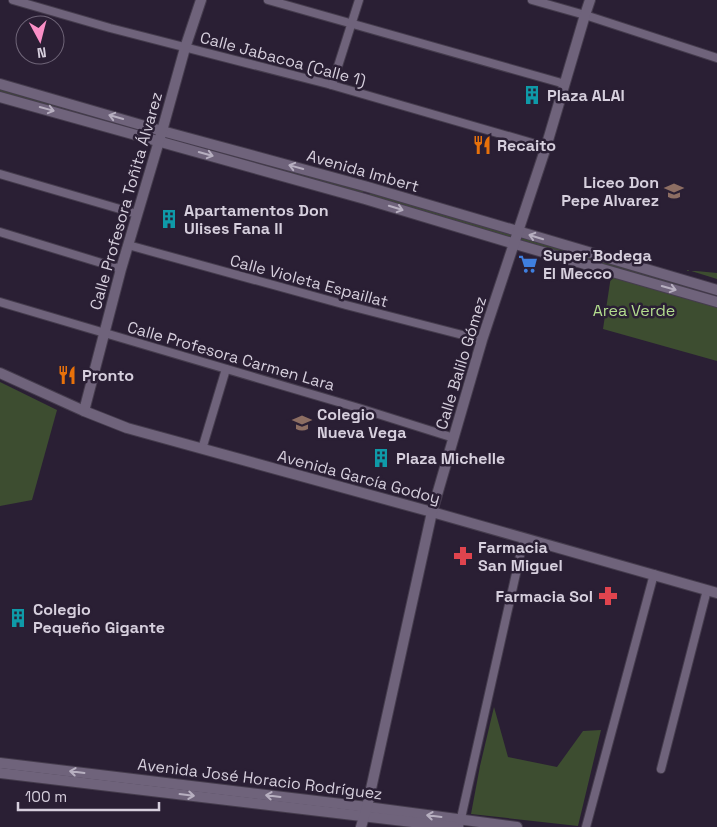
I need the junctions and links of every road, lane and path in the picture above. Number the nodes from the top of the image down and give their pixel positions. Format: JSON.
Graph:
{"nodes":[{"id":1,"x":13,"y":0,"type":"edge"},
{"id":2,"x":201,"y":0,"type":"edge"},
{"id":3,"x":268,"y":0,"type":"edge"},
{"id":4,"x":359,"y":0,"type":"edge"},
{"id":5,"x":532,"y":0,"type":"edge"},
{"id":6,"x":590,"y":0,"type":"edge"},
{"id":7,"x":585,"y":15,"type":"junction"},
{"id":8,"x":351,"y":24,"type":"junction"},
{"id":9,"x":185,"y":48,"type":"junction"},
{"id":10,"x":717,"y":58,"type":"edge"},
{"id":11,"x":0,"y":84,"type":"edge"},
{"id":12,"x":565,"y":84,"type":"junction"},
{"id":13,"x":332,"y":85,"type":"junction"},
{"id":14,"x":0,"y":96,"type":"edge"},
{"id":15,"x":161,"y":136,"type":"junction"},
{"id":16,"x":546,"y":147,"type":"junction"},
{"id":17,"x":0,"y":174,"type":"edge"},
{"id":18,"x":368,"y":187,"type":"junction"},
{"id":19,"x":365,"y":199,"type":"junction"},
{"id":20,"x":137,"y":214,"type":"junction"},
{"id":21,"x":0,"y":232,"type":"edge"},
{"id":22,"x":519,"y":232,"type":"junction"},
{"id":23,"x":514,"y":244,"type":"junction"},
{"id":24,"x":128,"y":245,"type":"junction"},
{"id":25,"x":121,"y":269,"type":"junction"},
{"id":26,"x":703,"y":286,"type":"junction"},
{"id":27,"x":717,"y":290,"type":"edge"},
{"id":28,"x":700,"y":297,"type":"junction"},
{"id":29,"x":0,"y":302,"type":"edge"},
{"id":30,"x":717,"y":302,"type":"edge"},
{"id":31,"x":104,"y":333,"type":"junction"},
{"id":32,"x":482,"y":340,"type":"junction"},
{"id":33,"x":226,"y":369,"type":"junction"},
{"id":34,"x":0,"y":373,"type":"edge"},
{"id":35,"x":84,"y":410,"type":"junction"},
{"id":36,"x":454,"y":438,"type":"junction"},
{"id":37,"x":202,"y":449,"type":"junction"},
{"id":38,"x":432,"y":512,"type":"junction"},
{"id":39,"x":524,"y":538,"type":"junction"},
{"id":40,"x":654,"y":574,"type":"junction"},
{"id":41,"x":712,"y":591,"type":"edge"},
{"id":42,"x":0,"y":763,"type":"edge"},
{"id":43,"x":661,"y":769,"type":"dead end"},
{"id":44,"x":0,"y":772,"type":"edge"},
{"id":45,"x":366,"y":812,"type":"junction"},
{"id":46,"x":458,"y":824,"type":"edge"},
{"id":47,"x":361,"y":827,"type":"edge"},
{"id":48,"x":517,"y":827,"type":"edge"},
{"id":49,"x":586,"y":827,"type":"edge"}],
"edges":[{"from":1,"to":9,"type":"street","name":"Calle Jabacoa (Calle 1)"},
{"from":2,"to":9,"type":"main road","name":"Calle Profesora Toñita Álvarez"},
{"from":3,"to":8,"type":"street"},
{"from":4,"to":8,"type":"street"},
{"from":5,"to":7,"type":"street"},
{"from":6,"to":7,"type":"main road","name":"Calle Balilo Gómez"},
{"from":7,"to":10,"type":"street"},
{"from":7,"to":12,"type":"main road","name":"Calle Balilo Gómez"},
{"from":8,"to":12,"type":"street"},
{"from":8,"to":13,"type":"street"},
{"from":9,"to":13,"type":"street","name":"Calle Jabacoa (Calle 1)"},
{"from":9,"to":15,"type":"main road","name":"Calle Profesora Toñita Álvarez"},
{"from":15,"to":11,"type":"main road","name":"Avenida Imbert","one_way":true},
{"from":12,"to":16,"type":"main road","name":"Calle Balilo Gómez"},
{"from":13,"to":16,"type":"street","name":"Calle Jabacoa (Calle 1)"},
{"from":14,"to":15,"type":"main road","name":"Avenida Imbert","one_way":true},
{"from":18,"to":15,"type":"main road","name":"Avenida Imbert","one_way":true},
{"from":15,"to":19,"type":"main road","name":"Avenida Imbert","one_way":true},
{"from":15,"to":20,"type":"main road","name":"Calle Profesora Toñita Álvarez"},
{"from":16,"to":22,"type":"main road","name":"Calle Balilo Gómez"},
{"from":17,"to":20,"type":"street"},
{"from":18,"to":19,"type":"main road"},
{"from":18,"to":22,"type":"main road","name":"Avenida Imbert"},
{"from":19,"to":23,"type":"main road","name":"Avenida Imbert","one_way":true},
{"from":20,"to":24,"type":"main road","name":"Calle Profesora Toñita Álvarez"},
{"from":21,"to":25,"type":"street"},
{"from":22,"to":23,"type":"main road","name":"Calle Balilo Gómez"},
{"from":26,"to":22,"type":"main road","name":"Avenida Imbert","one_way":true},
{"from":23,"to":28,"type":"main road","name":"Avenida Imbert","one_way":true},
{"from":23,"to":32,"type":"main road","name":"Calle Balilo Gómez"},
{"from":24,"to":25,"type":"main road","name":"Calle Profesora Toñita Álvarez"},
{"from":24,"to":32,"type":"street","name":"Calle Violeta Espaillat"},
{"from":25,"to":31,"type":"main road","name":"Calle Profesora Toñita Álvarez"},
{"from":26,"to":27,"type":"main road","name":"Avenida Imbert"},
{"from":26,"to":28,"type":"main road"},
{"from":28,"to":30,"type":"main road","name":"Avenida Imbert"},
{"from":29,"to":31,"type":"street","name":"Calle Profesora Carmen Lara"},
{"from":31,"to":33,"type":"street","name":"Calle Profesora Carmen Lara"},
{"from":31,"to":35,"type":"main road","name":"Calle Profesora Toñita Álvarez"},
{"from":32,"to":36,"type":"main road","name":"Calle Balilo Gómez"},
{"from":33,"to":36,"type":"street","name":"Calle Profesora Carmen Lara"},
{"from":33,"to":37,"type":"street"},
{"from":34,"to":35,"type":"main road","name":"Avenida García Godoy"},
{"from":35,"to":37,"type":"main road","name":"Avenida García Godoy"},
{"from":36,"to":38,"type":"main road","name":"Calle Balilo Gómez"},
{"from":37,"to":38,"type":"main road","name":"Avenida García Godoy"},
{"from":38,"to":39,"type":"main road","name":"Avenida García Godoy"},
{"from":38,"to":45,"type":"main road","name":"Calle Balilo Gómez"},
{"from":39,"to":40,"type":"main road","name":"Avenida García Godoy"},
{"from":39,"to":46,"type":"street"},
{"from":40,"to":41,"type":"main road","name":"Avenida García Godoy"},
{"from":40,"to":49,"type":"street"},
{"from":41,"to":43,"type":"street"},
{"from":45,"to":42,"type":"main road","name":"Avenida José Horacio Rodríguez","one_way":true},
{"from":44,"to":45,"type":"main road","name":"Avenida José Horacio Rodríguez","one_way":true},
{"from":45,"to":46,"type":"main road","name":"Avenida José Horacio Rodríguez"},
{"from":45,"to":47,"type":"main road","name":"Calle Balilo Gómez"},
{"from":46,"to":48,"type":"main road","name":"Avenida José Horacio Rodríguez"}]}
